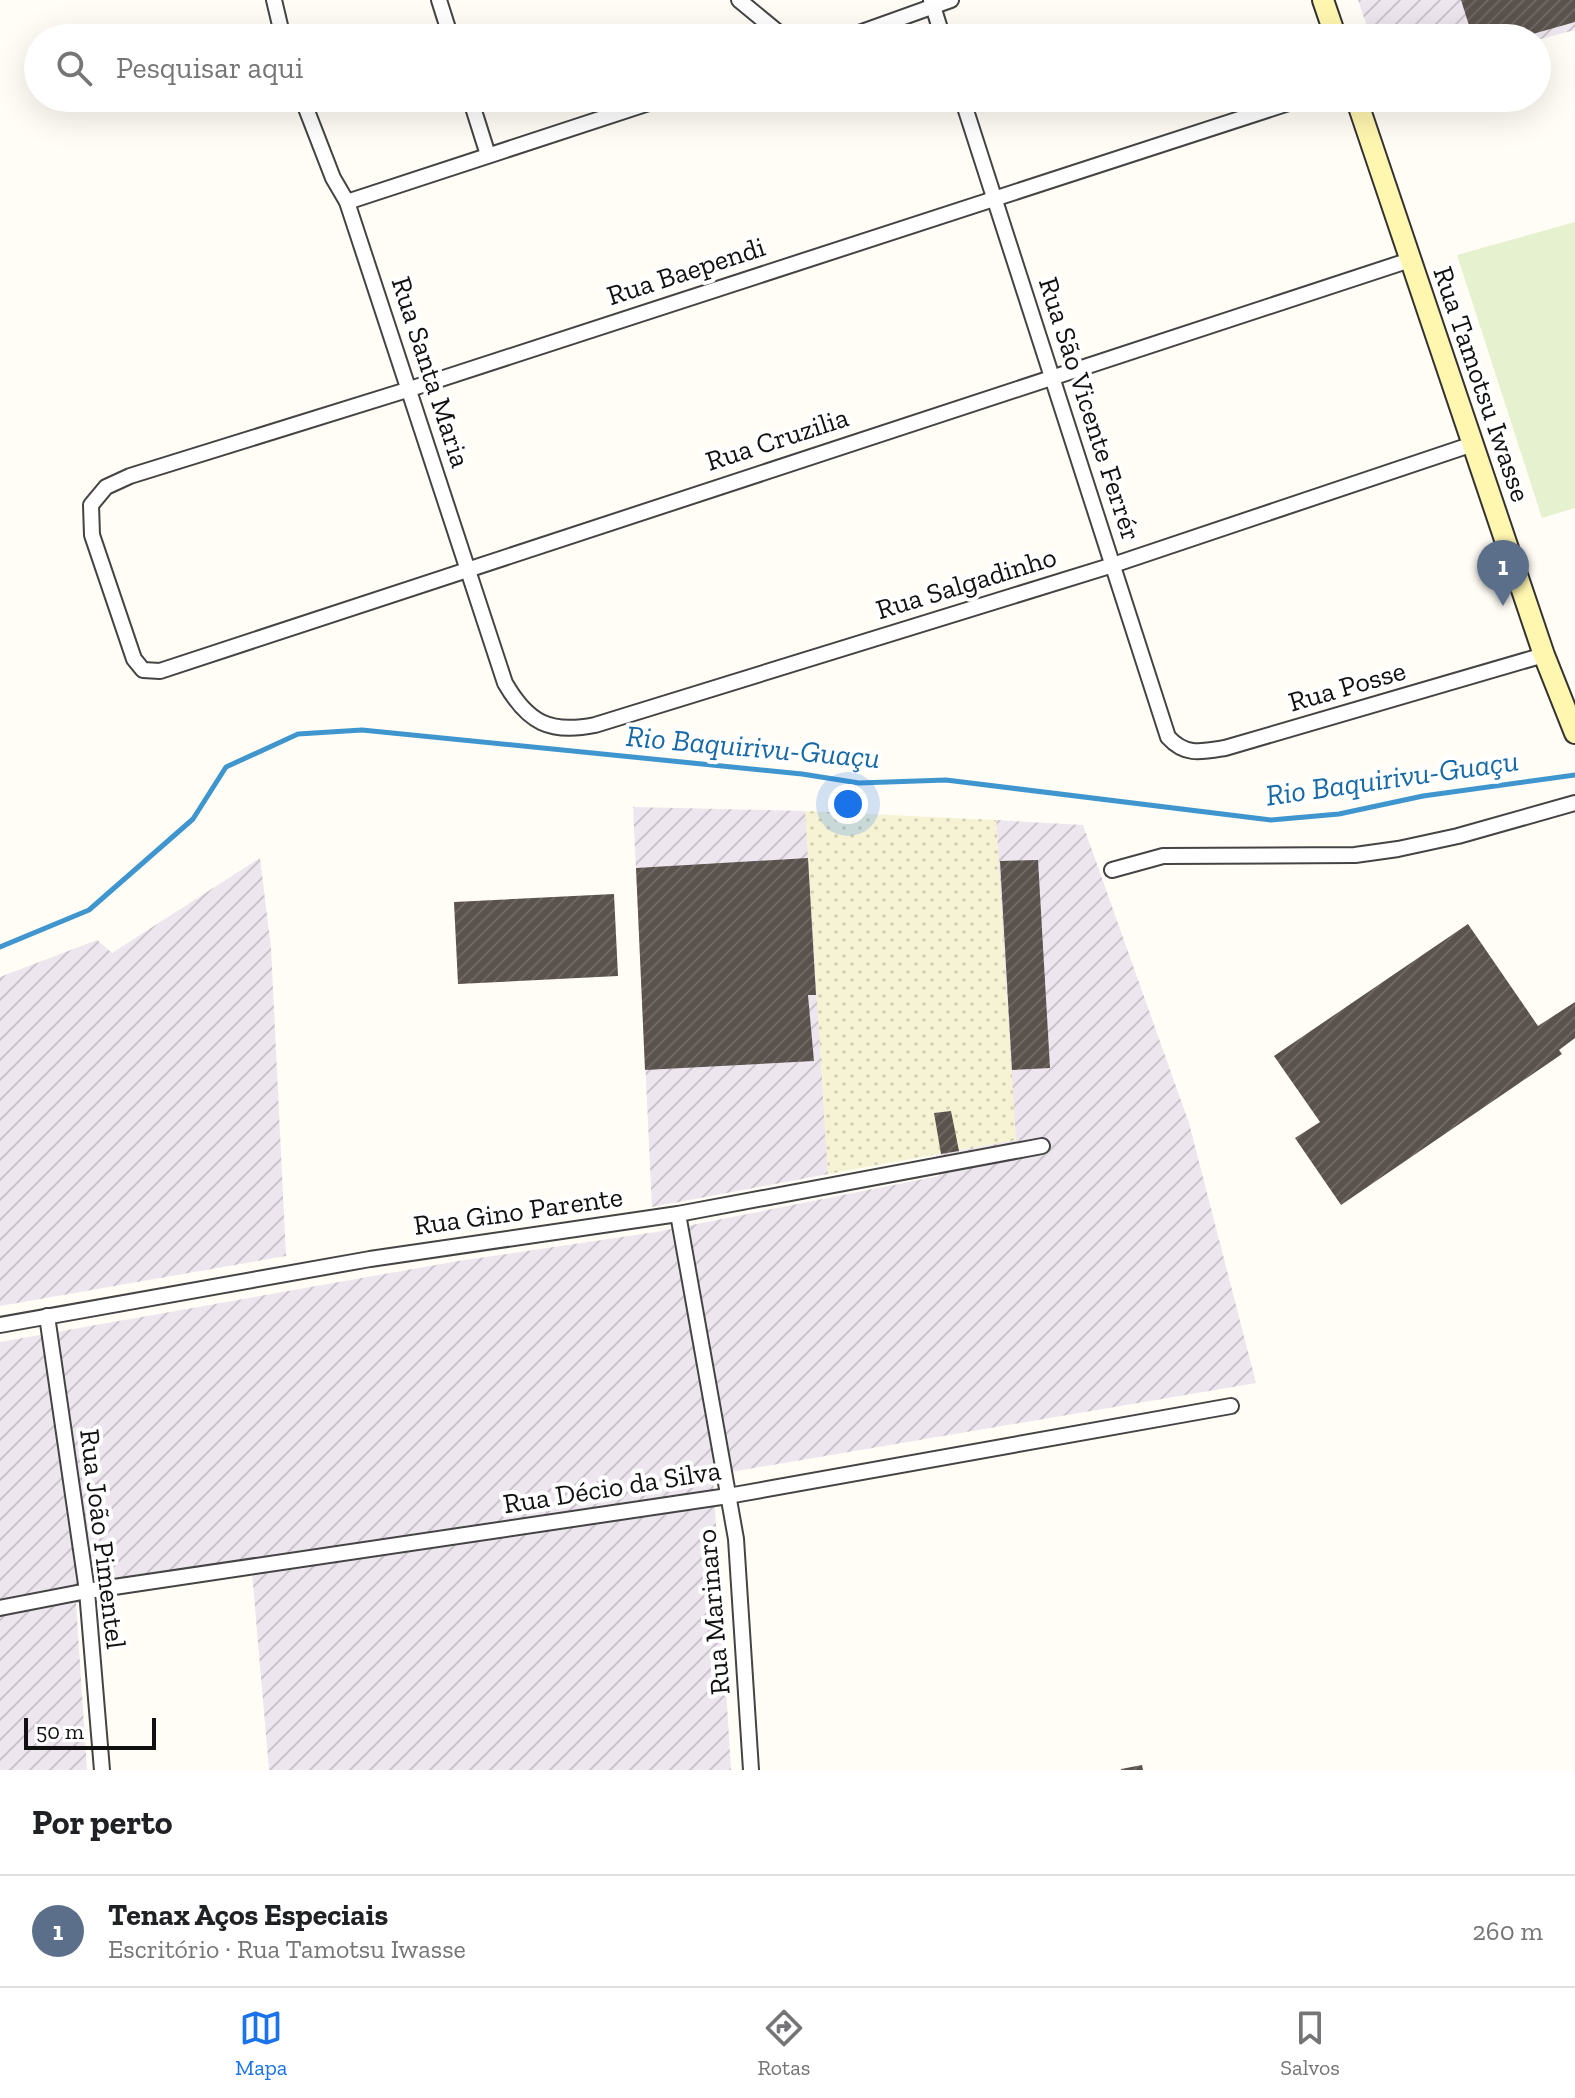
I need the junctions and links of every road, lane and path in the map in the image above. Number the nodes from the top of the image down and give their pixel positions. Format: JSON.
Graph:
{"nodes":[{"id":1,"x":274,"y":0,"type":"edge"},
{"id":2,"x":439,"y":0,"type":"edge"},
{"id":3,"x":739,"y":0,"type":"edge"},
{"id":4,"x":951,"y":0,"type":"edge"},
{"id":5,"x":1323,"y":0,"type":"edge"},
{"id":6,"x":932,"y":3,"type":"edge"},
{"id":7,"x":280,"y":24,"type":"edge"},
{"id":8,"x":447,"y":24,"type":"edge"},
{"id":9,"x":768,"y":24,"type":"edge"},
{"id":10,"x":880,"y":24,"type":"edge"},
{"id":11,"x":939,"y":24,"type":"edge"},
{"id":12,"x":1331,"y":24,"type":"edge"},
{"id":13,"x":307,"y":112,"type":"edge"},
{"id":14,"x":474,"y":112,"type":"edge"},
{"id":15,"x":621,"y":112,"type":"edge"},
{"id":16,"x":967,"y":112,"type":"edge"},
{"id":17,"x":1260,"y":112,"type":"edge"},
{"id":18,"x":1361,"y":112,"type":"edge"},
{"id":19,"x":488,"y":155,"type":"junction"},
{"id":20,"x":994,"y":197,"type":"junction"},
{"id":21,"x":347,"y":202,"type":"junction"},
{"id":22,"x":1410,"y":260,"type":"junction"},
{"id":23,"x":1053,"y":376,"type":"junction"},
{"id":24,"x":410,"y":389,"type":"junction"},
{"id":25,"x":1473,"y":444,"type":"junction"},
{"id":26,"x":1113,"y":565,"type":"junction"},
{"id":27,"x":468,"y":568,"type":"junction"},
{"id":28,"x":1544,"y":655,"type":"junction"},
{"id":29,"x":501,"y":666,"type":"joint"},
{"id":30,"x":160,"y":671,"type":"joint"},
{"id":31,"x":1575,"y":733,"type":"edge"},
{"id":32,"x":1168,"y":737,"type":"joint"},
{"id":33,"x":1575,"y":803,"type":"edge"},
{"id":34,"x":1112,"y":870,"type":"dead end"},
{"id":35,"x":1042,"y":1146,"type":"dead end"},
{"id":36,"x":678,"y":1214,"type":"junction"},
{"id":37,"x":47,"y":1316,"type":"junction"},
{"id":38,"x":0,"y":1325,"type":"edge"},
{"id":39,"x":1231,"y":1406,"type":"dead end"},
{"id":40,"x":728,"y":1496,"type":"junction"},
{"id":41,"x":87,"y":1591,"type":"junction"},
{"id":42,"x":0,"y":1608,"type":"edge"},
{"id":43,"x":102,"y":1770,"type":"edge"},
{"id":44,"x":751,"y":1770,"type":"edge"}],
"edges":[{"from":1,"to":7,"type":"street"},
{"from":2,"to":8,"type":"street"},
{"from":3,"to":9,"type":"street"},
{"from":4,"to":6,"type":"street"},
{"from":5,"to":12,"type":"street"},
{"from":6,"to":10,"type":"street"},
{"from":6,"to":11,"type":"street"},
{"from":13,"to":21,"type":"street","name":"Rua Santa Maria"},
{"from":14,"to":19,"type":"street"},
{"from":15,"to":19,"type":"street"},
{"from":16,"to":20,"type":"street","name":"Rua São Vicente Ferrér"},
{"from":17,"to":20,"type":"street","name":"Rua Baependi"},
{"from":18,"to":22,"type":"street","name":"Rua Tamotsu Iwasse"},
{"from":19,"to":21,"type":"street"},
{"from":20,"to":23,"type":"street","name":"Rua São Vicente Ferrér"},
{"from":20,"to":24,"type":"street","name":"Rua Baependi"},
{"from":21,"to":24,"type":"street","name":"Rua Santa Maria"},
{"from":22,"to":23,"type":"street","name":"Rua Cruzilia"},
{"from":22,"to":25,"type":"street","name":"Rua Tamotsu Iwasse"},
{"from":23,"to":26,"type":"street","name":"Rua São Vicente Ferrér"},
{"from":23,"to":27,"type":"street","name":"Rua Cruzilia"},
{"from":24,"to":27,"type":"street","name":"Rua Santa Maria"},
{"from":24,"to":30,"type":"street","name":"Rua Baependi"},
{"from":25,"to":26,"type":"street","name":"Rua Salgadinho"},
{"from":25,"to":28,"type":"street","name":"Rua Tamotsu Iwasse"},
{"from":26,"to":29,"type":"street","name":"Rua Salgadinho"},
{"from":26,"to":32,"type":"street","name":"Rua São Vicente Ferrér"},
{"from":27,"to":29,"type":"street","name":"Rua Santa Maria"},
{"from":27,"to":30,"type":"street","name":"Rua Cruzilia"},
{"from":28,"to":31,"type":"street","name":"Rua Tamotsu Iwasse"},
{"from":28,"to":32,"type":"street","name":"Rua Posse"},
{"from":33,"to":34,"type":"street"},
{"from":35,"to":36,"type":"street","name":"Rua Gino Parente"},
{"from":36,"to":37,"type":"street","name":"Rua Gino Parente"},
{"from":36,"to":40,"type":"street","name":"Rua Marinaro"},
{"from":37,"to":38,"type":"street","name":"Rua Gino Parente"},
{"from":37,"to":41,"type":"street","name":"Rua João Pimentel"},
{"from":39,"to":40,"type":"street","name":"Rua Décio da Silva"},
{"from":40,"to":41,"type":"street","name":"Rua Décio da Silva"},
{"from":40,"to":44,"type":"street","name":"Rua Marinaro"},
{"from":41,"to":42,"type":"street","name":"Rua Décio da Silva"},
{"from":41,"to":43,"type":"street","name":"Rua João Pimentel"}]}
